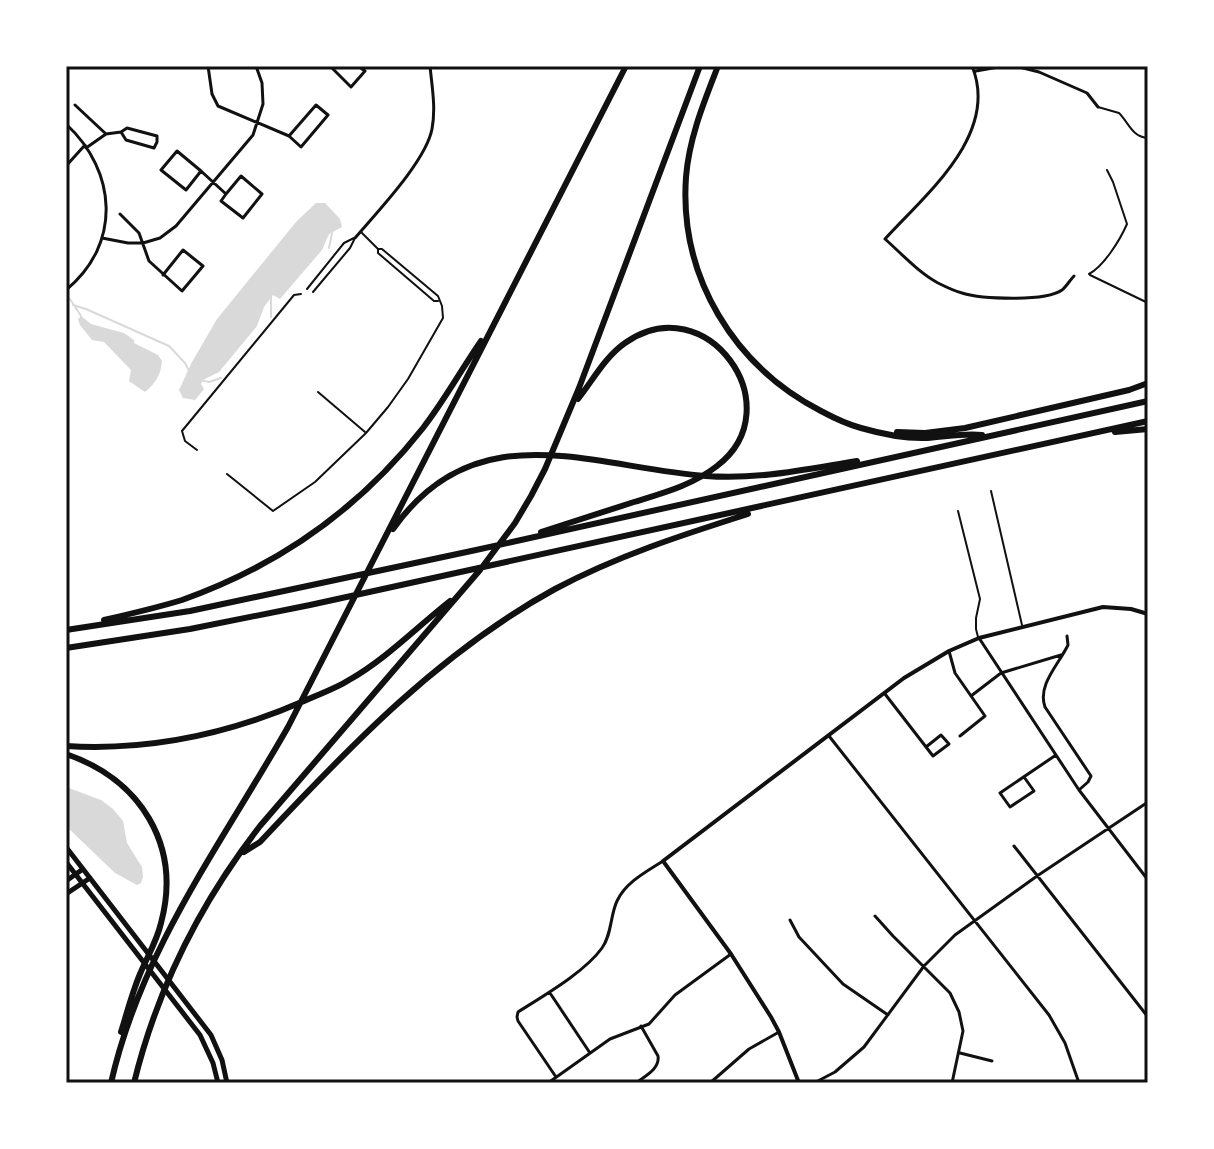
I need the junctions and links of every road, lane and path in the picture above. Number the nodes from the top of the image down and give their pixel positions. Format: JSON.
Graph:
{"nodes":[{"id":1,"x":208,"y":66,"type":"edge"},
{"id":2,"x":256,"y":66,"type":"edge"},
{"id":3,"x":330,"y":66,"type":"edge"},
{"id":4,"x":358,"y":66,"type":"edge"},
{"id":5,"x":430,"y":66,"type":"edge"},
{"id":6,"x":626,"y":66,"type":"edge"},
{"id":7,"x":700,"y":66,"type":"edge"},
{"id":8,"x":718,"y":66,"type":"edge"},
{"id":9,"x":1004,"y":66,"type":"edge"},
{"id":10,"x":1015,"y":66,"type":"edge"},
{"id":11,"x":973,"y":69,"type":"edge"},
{"id":12,"x":75,"y":105,"type":"dead end"},
{"id":13,"x":1098,"y":107,"type":"joint"},
{"id":14,"x":66,"y":124,"type":"edge"},
{"id":15,"x":258,"y":124,"type":"junction"},
{"id":16,"x":121,"y":132,"type":"junction"},
{"id":17,"x":106,"y":134,"type":"junction"},
{"id":18,"x":289,"y":136,"type":"junction"},
{"id":19,"x":1148,"y":138,"type":"edge"},
{"id":20,"x":85,"y":146,"type":"junction"},
{"id":21,"x":66,"y":166,"type":"edge"},
{"id":22,"x":1107,"y":170,"type":"dead end"},
{"id":23,"x":201,"y":171,"type":"junction"},
{"id":24,"x":213,"y":183,"type":"junction"},
{"id":25,"x":226,"y":194,"type":"junction"},
{"id":26,"x":120,"y":214,"type":"dead end"},
{"id":27,"x":361,"y":231,"type":"junction"},
{"id":28,"x":102,"y":238,"type":"junction"},
{"id":29,"x":355,"y":238,"type":"junction"},
{"id":30,"x":143,"y":243,"type":"junction"},
{"id":31,"x":163,"y":275,"type":"junction"},
{"id":32,"x":1074,"y":276,"type":"dead end"},
{"id":33,"x":307,"y":289,"type":"dead end"},
{"id":34,"x":66,"y":290,"type":"edge"},
{"id":35,"x":313,"y":292,"type":"dead end"},
{"id":36,"x":301,"y":294,"type":"dead end"},
{"id":37,"x":1148,"y":303,"type":"edge"},
{"id":38,"x":497,"y":318,"type":"junction"},
{"id":39,"x":1148,"y":383,"type":"edge"},
{"id":40,"x":318,"y":392,"type":"dead end"},
{"id":41,"x":1148,"y":401,"type":"edge"},
{"id":42,"x":571,"y":408,"type":"junction"},
{"id":43,"x":839,"y":421,"type":"junction"},
{"id":44,"x":1148,"y":421,"type":"edge"},
{"id":45,"x":1148,"y":429,"type":"edge"},
{"id":46,"x":366,"y":433,"type":"junction"},
{"id":47,"x":1088,"y":435,"type":"junction"},
{"id":48,"x":989,"y":436,"type":"junction"},
{"id":49,"x":928,"y":449,"type":"junction"},
{"id":50,"x":197,"y":450,"type":"dead end"},
{"id":51,"x":227,"y":474,"type":"dead end"},
{"id":52,"x":991,"y":491,"type":"dead end"},
{"id":53,"x":786,"y":502,"type":"junction"},
{"id":54,"x":958,"y":511,"type":"dead end"},
{"id":55,"x":476,"y":550,"type":"junction"},
{"id":56,"x":376,"y":556,"type":"junction"},
{"id":57,"x":462,"y":591,"type":"junction"},
{"id":58,"x":1148,"y":614,"type":"edge"},
{"id":59,"x":1022,"y":626,"type":"junction"},
{"id":60,"x":66,"y":630,"type":"edge"},
{"id":61,"x":1067,"y":636,"type":"dead end"},
{"id":62,"x":979,"y":638,"type":"junction"},
{"id":63,"x":66,"y":648,"type":"edge"},
{"id":64,"x":949,"y":651,"type":"junction"},
{"id":65,"x":1063,"y":654,"type":"junction"},
{"id":66,"x":1001,"y":673,"type":"junction"},
{"id":67,"x":885,"y":694,"type":"junction"},
{"id":68,"x":971,"y":696,"type":"junction"},
{"id":69,"x":829,"y":736,"type":"junction"},
{"id":70,"x":960,"y":736,"type":"dead end"},
{"id":71,"x":66,"y":746,"type":"edge"},
{"id":72,"x":926,"y":747,"type":"junction"},
{"id":73,"x":66,"y":754,"type":"edge"},
{"id":74,"x":1056,"y":755,"type":"junction"},
{"id":75,"x":1024,"y":777,"type":"junction"},
{"id":76,"x":1079,"y":790,"type":"junction"},
{"id":77,"x":1148,"y":802,"type":"edge"},
{"id":78,"x":1108,"y":828,"type":"junction"},
{"id":79,"x":1014,"y":846,"type":"dead end"},
{"id":80,"x":66,"y":847,"type":"edge"},
{"id":81,"x":237,"y":856,"type":"junction"},
{"id":82,"x":663,"y":861,"type":"junction"},
{"id":83,"x":66,"y":862,"type":"edge"},
{"id":84,"x":83,"y":869,"type":"junction"},
{"id":85,"x":76,"y":874,"type":"junction"},
{"id":86,"x":1037,"y":876,"type":"junction"},
{"id":87,"x":90,"y":878,"type":"junction"},
{"id":88,"x":1148,"y":880,"type":"edge"},
{"id":89,"x":66,"y":881,"type":"edge"},
{"id":90,"x":82,"y":882,"type":"junction"},
{"id":91,"x":66,"y":894,"type":"edge"},
{"id":92,"x":875,"y":916,"type":"dead end"},
{"id":93,"x":790,"y":920,"type":"dead end"},
{"id":94,"x":974,"y":921,"type":"junction"},
{"id":95,"x":731,"y":954,"type":"junction"},
{"id":96,"x":924,"y":966,"type":"junction"},
{"id":97,"x":550,"y":993,"type":"junction"},
{"id":98,"x":888,"y":1015,"type":"junction"},
{"id":99,"x":1148,"y":1017,"type":"edge"},
{"id":100,"x":641,"y":1026,"type":"junction"},
{"id":101,"x":779,"y":1032,"type":"junction"},
{"id":102,"x":590,"y":1053,"type":"junction"},
{"id":103,"x":960,"y":1053,"type":"junction"},
{"id":104,"x":992,"y":1061,"type":"dead end"},
{"id":105,"x":556,"y":1077,"type":"junction"},
{"id":106,"x":111,"y":1083,"type":"edge"},
{"id":107,"x":134,"y":1083,"type":"edge"},
{"id":108,"x":218,"y":1083,"type":"edge"},
{"id":109,"x":227,"y":1083,"type":"edge"},
{"id":110,"x":548,"y":1083,"type":"edge"},
{"id":111,"x":636,"y":1083,"type":"edge"},
{"id":112,"x":710,"y":1083,"type":"edge"},
{"id":113,"x":799,"y":1083,"type":"edge"},
{"id":114,"x":814,"y":1083,"type":"edge"},
{"id":115,"x":952,"y":1083,"type":"edge"},
{"id":116,"x":1079,"y":1083,"type":"edge"}],
"edges":[{"from":1,"to":15,"type":"street"},
{"from":2,"to":15,"type":"street"},
{"from":3,"to":4,"type":"street"},
{"from":5,"to":27,"type":"street"},
{"from":6,"to":38,"type":"highway"},
{"from":7,"to":42,"type":"highway"},
{"from":8,"to":43,"type":"highway"},
{"from":9,"to":11,"type":"street"},
{"from":10,"to":13,"type":"street"},
{"from":11,"to":32,"type":"street"},
{"from":12,"to":17,"type":"street"},
{"from":13,"to":19,"type":"lane"},
{"from":14,"to":20,"type":"street"},
{"from":15,"to":18,"type":"street"},
{"from":15,"to":24,"type":"street"},
{"from":16,"to":16,"type":"street"},
{"from":16,"to":17,"type":"street"},
{"from":17,"to":20,"type":"street"},
{"from":18,"to":18,"type":"street"},
{"from":20,"to":21,"type":"street"},
{"from":20,"to":28,"type":"street"},
{"from":22,"to":37,"type":"lane"},
{"from":23,"to":23,"type":"street"},
{"from":23,"to":24,"type":"street"},
{"from":24,"to":25,"type":"street"},
{"from":24,"to":30,"type":"street"},
{"from":25,"to":25,"type":"street"},
{"from":26,"to":30,"type":"street"},
{"from":27,"to":29,"type":"street"},
{"from":27,"to":46,"type":"lane"},
{"from":28,"to":30,"type":"street"},
{"from":28,"to":34,"type":"street"},
{"from":29,"to":33,"type":"lane"},
{"from":29,"to":35,"type":"lane"},
{"from":30,"to":31,"type":"street"},
{"from":31,"to":31,"type":"street"},
{"from":36,"to":50,"type":"lane"},
{"from":38,"to":56,"type":"highway"},
{"from":38,"to":60,"type":"highway"},
{"from":39,"to":43,"type":"highway"},
{"from":40,"to":46,"type":"lane"},
{"from":41,"to":48,"type":"highway"},
{"from":42,"to":55,"type":"highway"},
{"from":42,"to":57,"type":"highway"},
{"from":43,"to":48,"type":"highway"},
{"from":44,"to":47,"type":"highway"},
{"from":45,"to":47,"type":"highway"},
{"from":46,"to":51,"type":"lane"},
{"from":47,"to":53,"type":"highway"},
{"from":48,"to":49,"type":"highway"},
{"from":49,"to":55,"type":"highway"},
{"from":49,"to":56,"type":"highway"},
{"from":52,"to":59,"type":"lane"},
{"from":53,"to":63,"type":"highway"},
{"from":53,"to":81,"type":"highway"},
{"from":54,"to":62,"type":"lane"},
{"from":55,"to":60,"type":"highway"},
{"from":56,"to":106,"type":"highway"},
{"from":57,"to":71,"type":"highway"},
{"from":57,"to":81,"type":"highway"},
{"from":58,"to":59,"type":"street"},
{"from":59,"to":62,"type":"street"},
{"from":61,"to":65,"type":"street"},
{"from":62,"to":64,"type":"street"},
{"from":62,"to":66,"type":"street"},
{"from":64,"to":67,"type":"street"},
{"from":64,"to":68,"type":"street"},
{"from":65,"to":66,"type":"street"},
{"from":65,"to":76,"type":"street"},
{"from":66,"to":68,"type":"street"},
{"from":66,"to":74,"type":"street"},
{"from":67,"to":69,"type":"street"},
{"from":67,"to":72,"type":"street"},
{"from":68,"to":70,"type":"street"},
{"from":69,"to":82,"type":"street"},
{"from":69,"to":94,"type":"street"},
{"from":72,"to":72,"type":"street"},
{"from":73,"to":106,"type":"highway"},
{"from":74,"to":75,"type":"street"},
{"from":74,"to":76,"type":"street"},
{"from":75,"to":75,"type":"street"},
{"from":76,"to":78,"type":"street"},
{"from":77,"to":78,"type":"street"},
{"from":78,"to":86,"type":"street"},
{"from":78,"to":88,"type":"street"},
{"from":79,"to":86,"type":"street"},
{"from":80,"to":84,"type":"main road"},
{"from":81,"to":107,"type":"highway"},
{"from":82,"to":95,"type":"street"},
{"from":82,"to":97,"type":"street"},
{"from":83,"to":85,"type":"main road"},
{"from":84,"to":85,"type":"main road"},
{"from":84,"to":87,"type":"main road"},
{"from":85,"to":89,"type":"main road"},
{"from":85,"to":90,"type":"main road"},
{"from":86,"to":94,"type":"street"},
{"from":86,"to":99,"type":"street"},
{"from":87,"to":90,"type":"main road"},
{"from":87,"to":109,"type":"main road"},
{"from":90,"to":91,"type":"main road"},
{"from":90,"to":108,"type":"main road"},
{"from":92,"to":96,"type":"street"},
{"from":93,"to":98,"type":"street"},
{"from":94,"to":96,"type":"street"},
{"from":94,"to":116,"type":"street"},
{"from":95,"to":100,"type":"street"},
{"from":95,"to":101,"type":"street"},
{"from":96,"to":98,"type":"street"},
{"from":96,"to":103,"type":"street"},
{"from":97,"to":102,"type":"street"},
{"from":97,"to":105,"type":"street"},
{"from":98,"to":114,"type":"street"},
{"from":100,"to":102,"type":"street"},
{"from":100,"to":111,"type":"street"},
{"from":101,"to":112,"type":"street"},
{"from":101,"to":113,"type":"street"},
{"from":102,"to":105,"type":"street"},
{"from":103,"to":104,"type":"street"},
{"from":103,"to":115,"type":"street"},
{"from":105,"to":110,"type":"street"}]}
